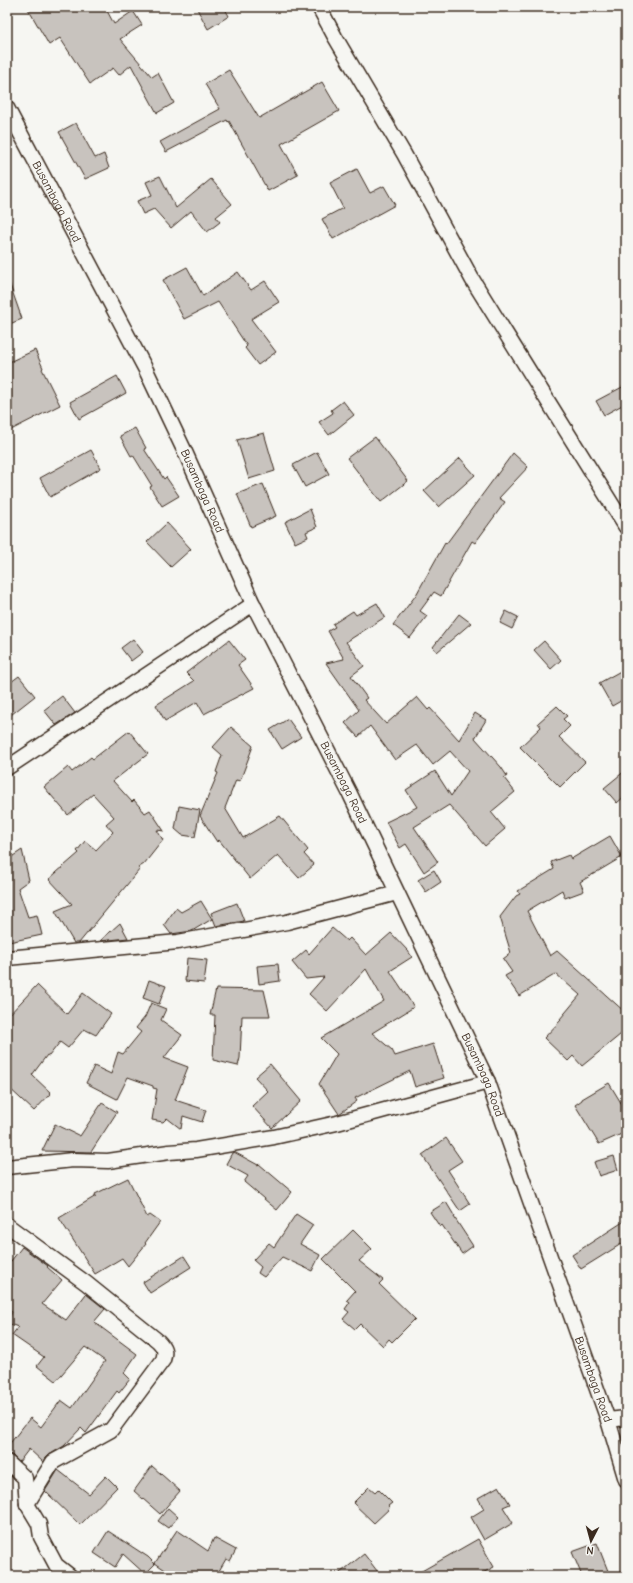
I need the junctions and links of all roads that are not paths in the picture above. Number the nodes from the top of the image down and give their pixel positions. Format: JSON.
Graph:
{"nodes":[{"id":1,"x":319,"y":7,"type":"edge"},
{"id":2,"x":7,"y":108,"type":"edge"},
{"id":3,"x":626,"y":527,"type":"edge"},
{"id":4,"x":253,"y":604,"type":"junction"},
{"id":5,"x":7,"y":768,"type":"edge"},
{"id":6,"x":397,"y":893,"type":"junction"},
{"id":7,"x":7,"y":958,"type":"edge"},
{"id":8,"x":488,"y":1082,"type":"junction"},
{"id":9,"x":7,"y":1168,"type":"edge"},
{"id":10,"x":7,"y":1225,"type":"edge"},
{"id":11,"x":626,"y":1418,"type":"edge"},
{"id":12,"x":608,"y":1420,"type":"junction"},
{"id":13,"x":7,"y":1462,"type":"edge"},
{"id":14,"x":626,"y":1480,"type":"edge"},
{"id":15,"x":27,"y":1504,"type":"junction"},
{"id":16,"x":70,"y":1576,"type":"edge"}],
"edges":[{"from":1,"to":3,"type":"street"},
{"from":2,"to":4,"type":"street","name":"Busambaga Road"},
{"from":4,"to":5,"type":"street"},
{"from":4,"to":6,"type":"street","name":"Busambaga Road"},
{"from":6,"to":7,"type":"street"},
{"from":6,"to":8,"type":"street","name":"Busambaga Road"},
{"from":8,"to":9,"type":"street"},
{"from":8,"to":12,"type":"street","name":"Busambaga Road"},
{"from":10,"to":15,"type":"street"},
{"from":11,"to":12,"type":"street"},
{"from":12,"to":14,"type":"street","name":"Busambaga Road"},
{"from":13,"to":15,"type":"street"},
{"from":15,"to":16,"type":"street"}]}
